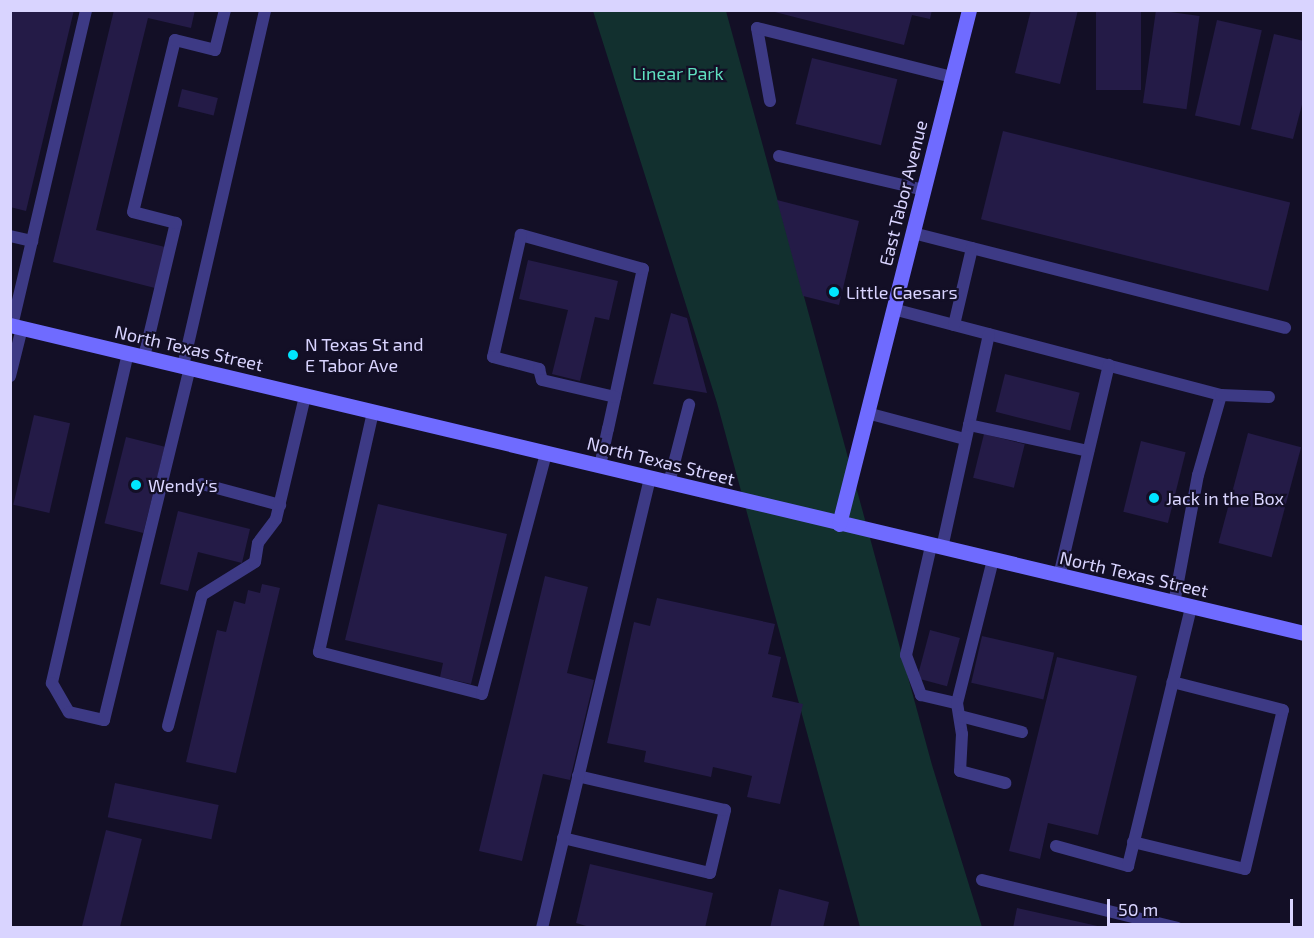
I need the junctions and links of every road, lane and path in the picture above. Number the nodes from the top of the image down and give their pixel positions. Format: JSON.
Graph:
{"nodes":[{"id":1,"x":86,"y":10,"type":"edge"},
{"id":2,"x":225,"y":10,"type":"edge"},
{"id":3,"x":265,"y":10,"type":"edge"},
{"id":4,"x":969,"y":10,"type":"edge"},
{"id":5,"x":952,"y":77,"type":"junction"},
{"id":6,"x":770,"y":100,"type":"dead end"},
{"id":7,"x":779,"y":156,"type":"dead end"},
{"id":8,"x":924,"y":190,"type":"junction"},
{"id":9,"x":913,"y":233,"type":"junction"},
{"id":10,"x":10,"y":236,"type":"edge"},
{"id":11,"x":32,"y":241,"type":"junction"},
{"id":12,"x":972,"y":248,"type":"junction"},
{"id":13,"x":893,"y":309,"type":"junction"},
{"id":14,"x":954,"y":325,"type":"junction"},
{"id":15,"x":15,"y":326,"type":"edge"},
{"id":16,"x":1285,"y":328,"type":"dead end"},
{"id":17,"x":989,"y":334,"type":"junction"},
{"id":18,"x":136,"y":355,"type":"junction"},
{"id":19,"x":1109,"y":365,"type":"junction"},
{"id":20,"x":187,"y":367,"type":"junction"},
{"id":21,"x":10,"y":376,"type":"edge"},
{"id":22,"x":1221,"y":395,"type":"junction"},
{"id":23,"x":305,"y":396,"type":"junction"},
{"id":24,"x":615,"y":397,"type":"junction"},
{"id":25,"x":1269,"y":397,"type":"dead end"},
{"id":26,"x":689,"y":405,"type":"dead end"},
{"id":27,"x":373,"y":412,"type":"junction"},
{"id":28,"x":867,"y":413,"type":"junction"},
{"id":29,"x":969,"y":424,"type":"junction"},
{"id":30,"x":965,"y":439,"type":"junction"},
{"id":31,"x":1088,"y":452,"type":"junction"},
{"id":32,"x":546,"y":453,"type":"junction"},
{"id":33,"x":600,"y":466,"type":"junction"},
{"id":34,"x":650,"y":478,"type":"junction"},
{"id":35,"x":669,"y":483,"type":"junction"},
{"id":36,"x":202,"y":484,"type":"dead end"},
{"id":37,"x":280,"y":505,"type":"junction"},
{"id":38,"x":839,"y":524,"type":"junction"},
{"id":39,"x":937,"y":547,"type":"junction"},
{"id":40,"x":993,"y":560,"type":"junction"},
{"id":41,"x":1059,"y":576,"type":"junction"},
{"id":42,"x":1174,"y":603,"type":"junction"},
{"id":43,"x":1191,"y":607,"type":"junction"},
{"id":44,"x":1304,"y":633,"type":"edge"},
{"id":45,"x":1172,"y":682,"type":"junction"},
{"id":46,"x":957,"y":703,"type":"junction"},
{"id":47,"x":960,"y":716,"type":"junction"},
{"id":48,"x":168,"y":726,"type":"dead end"},
{"id":49,"x":1022,"y":732,"type":"dead end"},
{"id":50,"x":578,"y":776,"type":"junction"},
{"id":51,"x":1005,"y":783,"type":"dead end"},
{"id":52,"x":563,"y":838,"type":"junction"},
{"id":53,"x":1133,"y":842,"type":"junction"},
{"id":54,"x":1056,"y":846,"type":"dead end"},
{"id":55,"x":982,"y":880,"type":"dead end"},
{"id":56,"x":542,"y":927,"type":"edge"},
{"id":57,"x":1177,"y":927,"type":"edge"}],
"edges":[{"from":1,"to":11,"type":"lane"},
{"from":2,"to":18,"type":"lane"},
{"from":3,"to":20,"type":"lane"},
{"from":4,"to":5,"type":"main road","name":"East Tabor Avenue"},
{"from":5,"to":6,"type":"lane"},
{"from":5,"to":8,"type":"main road","name":"East Tabor Avenue"},
{"from":7,"to":8,"type":"lane"},
{"from":8,"to":9,"type":"main road","name":"East Tabor Avenue"},
{"from":9,"to":12,"type":"lane"},
{"from":9,"to":13,"type":"main road","name":"East Tabor Avenue"},
{"from":10,"to":11,"type":"lane"},
{"from":11,"to":15,"type":"lane"},
{"from":12,"to":14,"type":"lane"},
{"from":12,"to":16,"type":"lane"},
{"from":13,"to":14,"type":"lane"},
{"from":13,"to":28,"type":"main road","name":"East Tabor Avenue"},
{"from":14,"to":17,"type":"lane"},
{"from":15,"to":18,"type":"main road","name":"North Texas Street"},
{"from":15,"to":21,"type":"lane"},
{"from":17,"to":19,"type":"lane"},
{"from":17,"to":29,"type":"lane"},
{"from":18,"to":20,"type":"main road","name":"North Texas Street"},
{"from":18,"to":20,"type":"lane"},
{"from":19,"to":22,"type":"lane"},
{"from":19,"to":31,"type":"lane"},
{"from":20,"to":23,"type":"main road","name":"North Texas Street"},
{"from":22,"to":25,"type":"lane"},
{"from":22,"to":42,"type":"lane"},
{"from":23,"to":27,"type":"main road","name":"North Texas Street"},
{"from":23,"to":37,"type":"lane"},
{"from":24,"to":24,"type":"lane"},
{"from":24,"to":33,"type":"lane"},
{"from":26,"to":35,"type":"lane"},
{"from":27,"to":32,"type":"main road","name":"North Texas Street"},
{"from":27,"to":32,"type":"lane"},
{"from":28,"to":30,"type":"lane"},
{"from":28,"to":38,"type":"main road","name":"East Tabor Avenue"},
{"from":29,"to":30,"type":"lane"},
{"from":29,"to":31,"type":"lane"},
{"from":30,"to":39,"type":"lane"},
{"from":31,"to":41,"type":"lane"},
{"from":32,"to":33,"type":"main road","name":"North Texas Street"},
{"from":33,"to":34,"type":"main road","name":"North Texas Street"},
{"from":34,"to":35,"type":"main road","name":"North Texas Street"},
{"from":34,"to":50,"type":"lane"},
{"from":35,"to":38,"type":"main road","name":"North Texas Street"},
{"from":36,"to":37,"type":"lane"},
{"from":37,"to":48,"type":"lane"},
{"from":38,"to":39,"type":"main road","name":"North Texas Street"},
{"from":39,"to":40,"type":"main road","name":"North Texas Street"},
{"from":39,"to":46,"type":"lane"},
{"from":40,"to":41,"type":"main road","name":"North Texas Street"},
{"from":40,"to":46,"type":"lane"},
{"from":41,"to":42,"type":"main road","name":"North Texas Street"},
{"from":42,"to":43,"type":"main road","name":"North Texas Street"},
{"from":43,"to":44,"type":"main road","name":"North Texas Street"},
{"from":43,"to":45,"type":"lane"},
{"from":45,"to":53,"type":"lane"},
{"from":45,"to":53,"type":"lane"},
{"from":46,"to":47,"type":"lane"},
{"from":47,"to":49,"type":"lane"},
{"from":47,"to":51,"type":"lane"},
{"from":50,"to":52,"type":"lane"},
{"from":50,"to":52,"type":"lane"},
{"from":52,"to":56,"type":"lane"},
{"from":53,"to":54,"type":"lane"},
{"from":55,"to":57,"type":"lane"}]}
